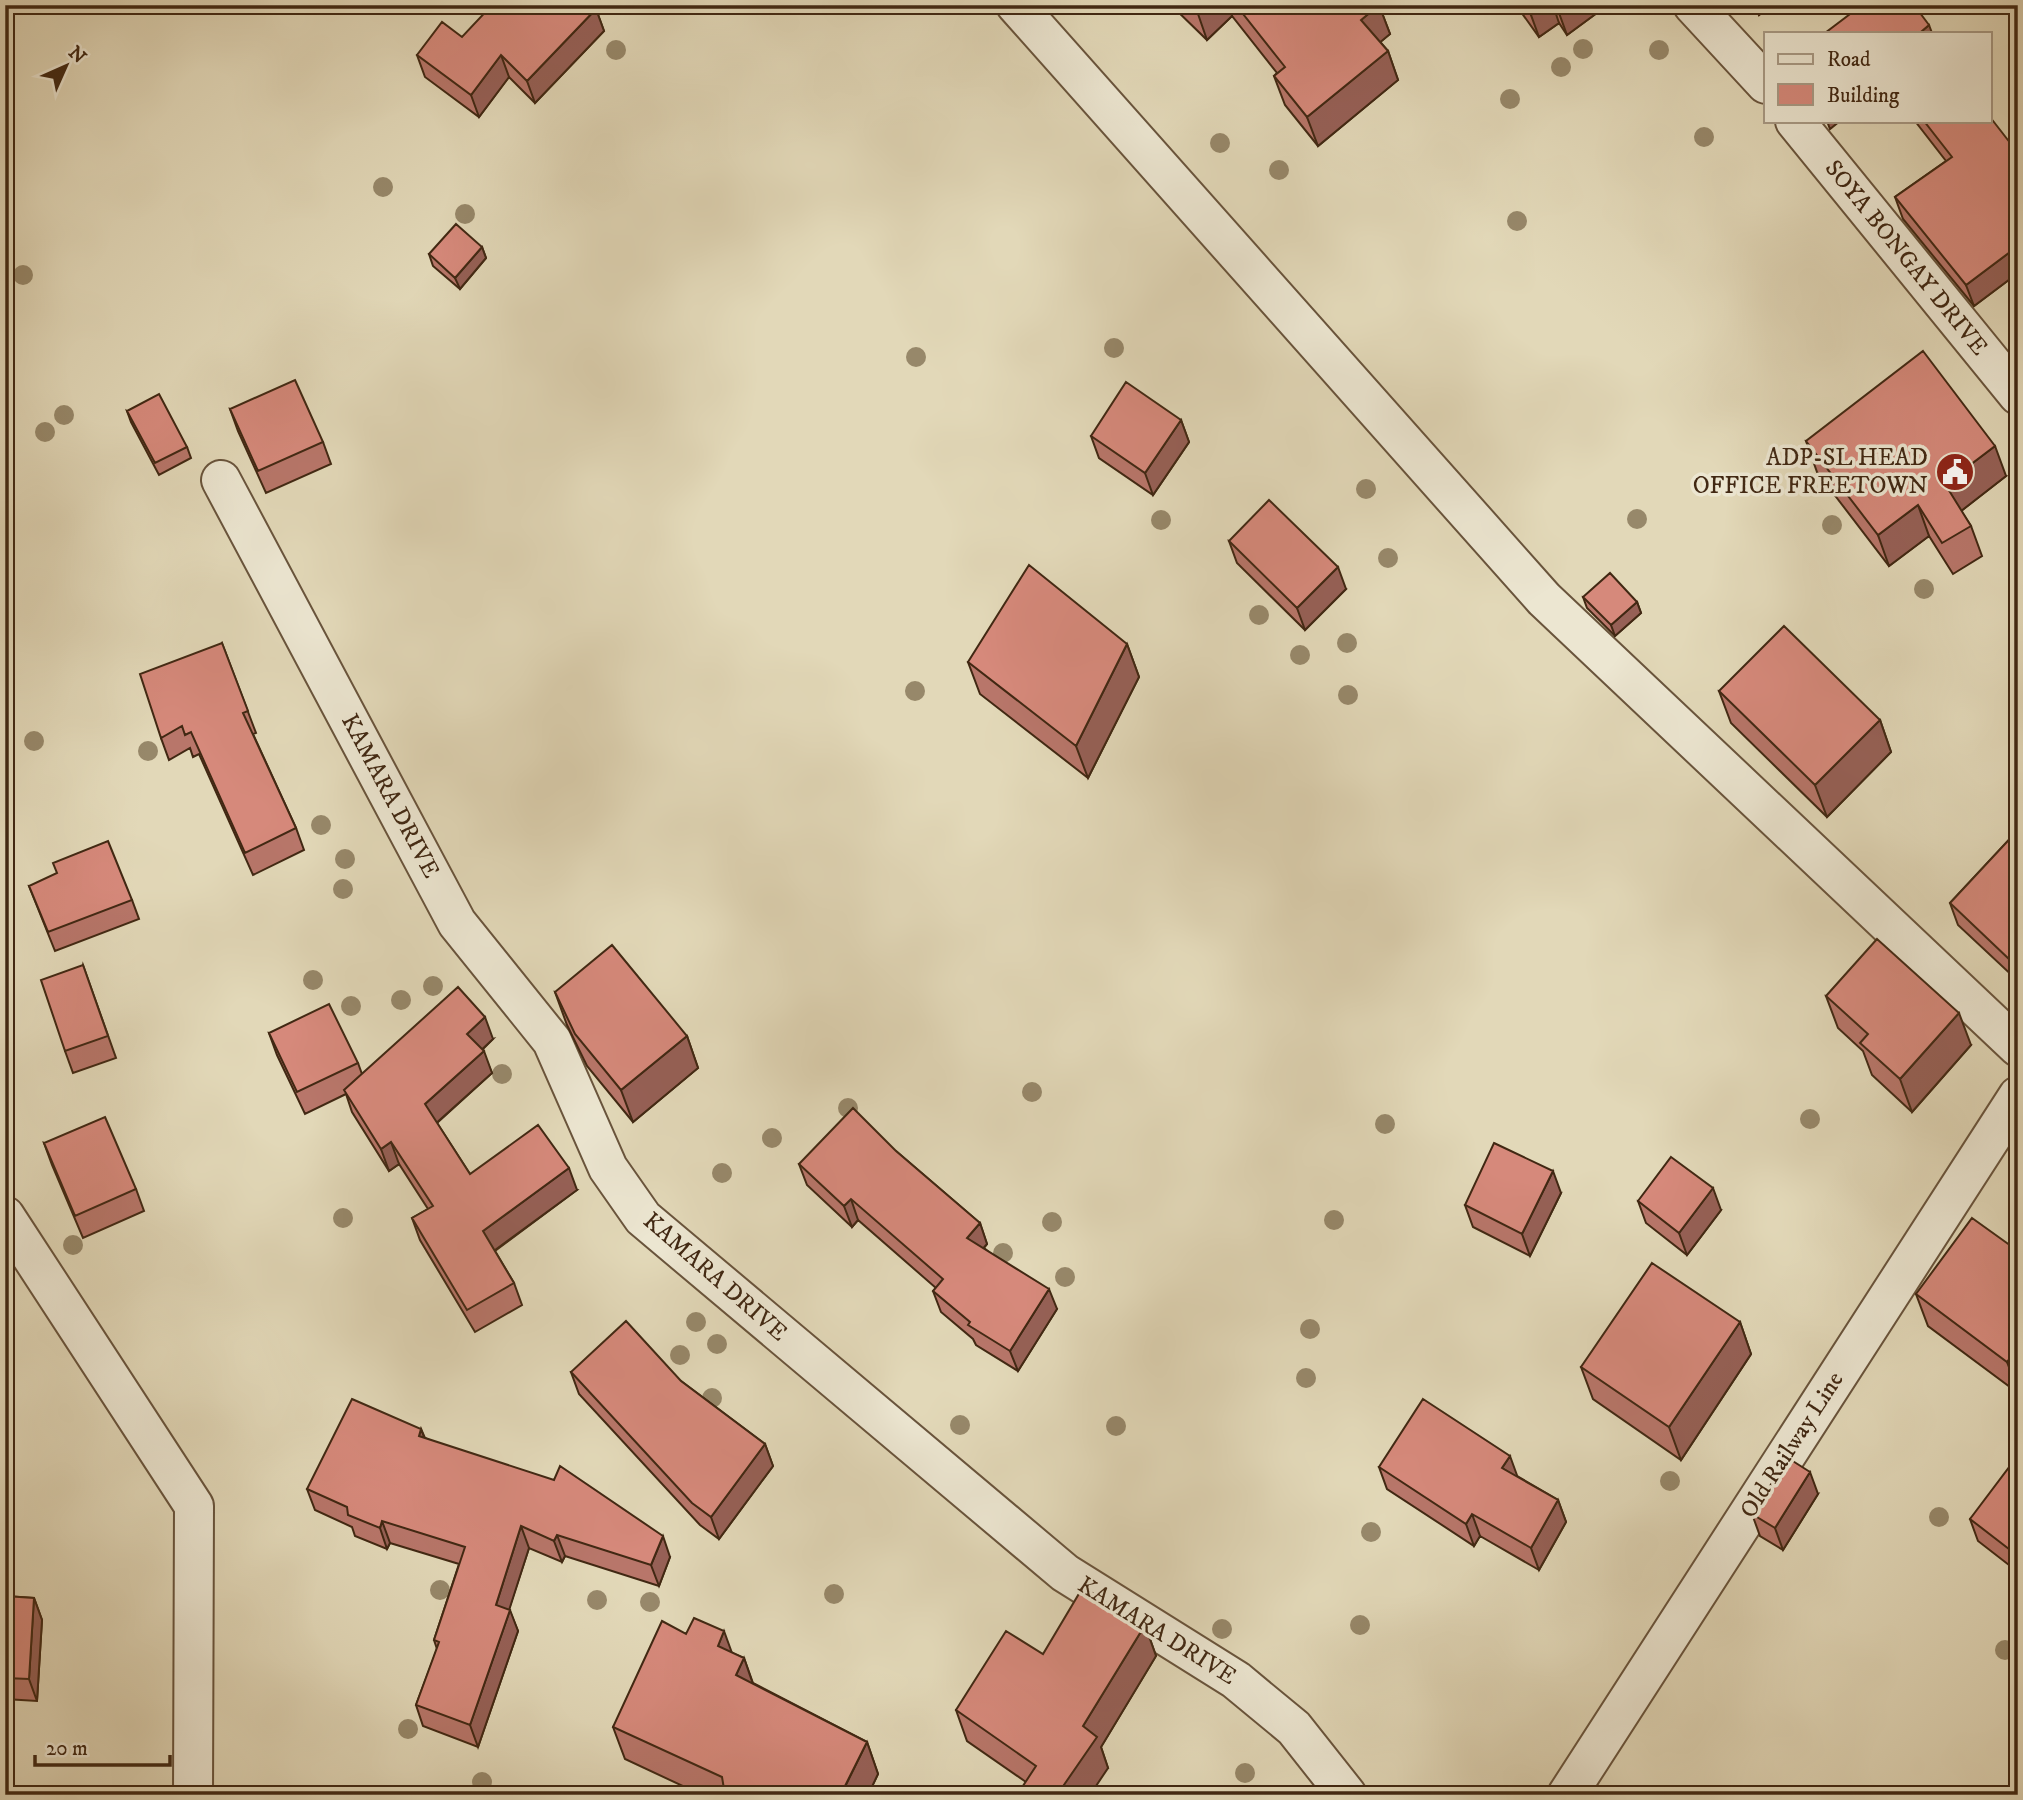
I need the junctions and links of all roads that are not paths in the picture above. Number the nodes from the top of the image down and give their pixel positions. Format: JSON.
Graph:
{"nodes":[{"id":1,"x":1016,"y":5,"type":"edge"},
{"id":2,"x":1693,"y":5,"type":"edge"},
{"id":3,"x":1764,"y":83,"type":"edge"},
{"id":4,"x":1796,"y":122,"type":"edge"},
{"id":5,"x":2018,"y":395,"type":"edge"},
{"id":6,"x":221,"y":480,"type":"dead end"},
{"id":7,"x":2018,"y":1047,"type":"edge"},
{"id":8,"x":2018,"y":1096,"type":"edge"},
{"id":9,"x":5,"y":1216,"type":"edge"},
{"id":10,"x":193,"y":1795,"type":"edge"},
{"id":11,"x":1347,"y":1795,"type":"edge"},
{"id":12,"x":1567,"y":1795,"type":"edge"}],
"edges":[{"from":1,"to":7,"type":"street"},
{"from":2,"to":3,"type":"street"},
{"from":4,"to":5,"type":"street","name":"SOYA BONGAY DRIVE"},
{"from":6,"to":11,"type":"street","name":"KAMARA DRIVE"},
{"from":8,"to":12,"type":"street","name":"Old Railway Line"},
{"from":9,"to":10,"type":"street"}]}
